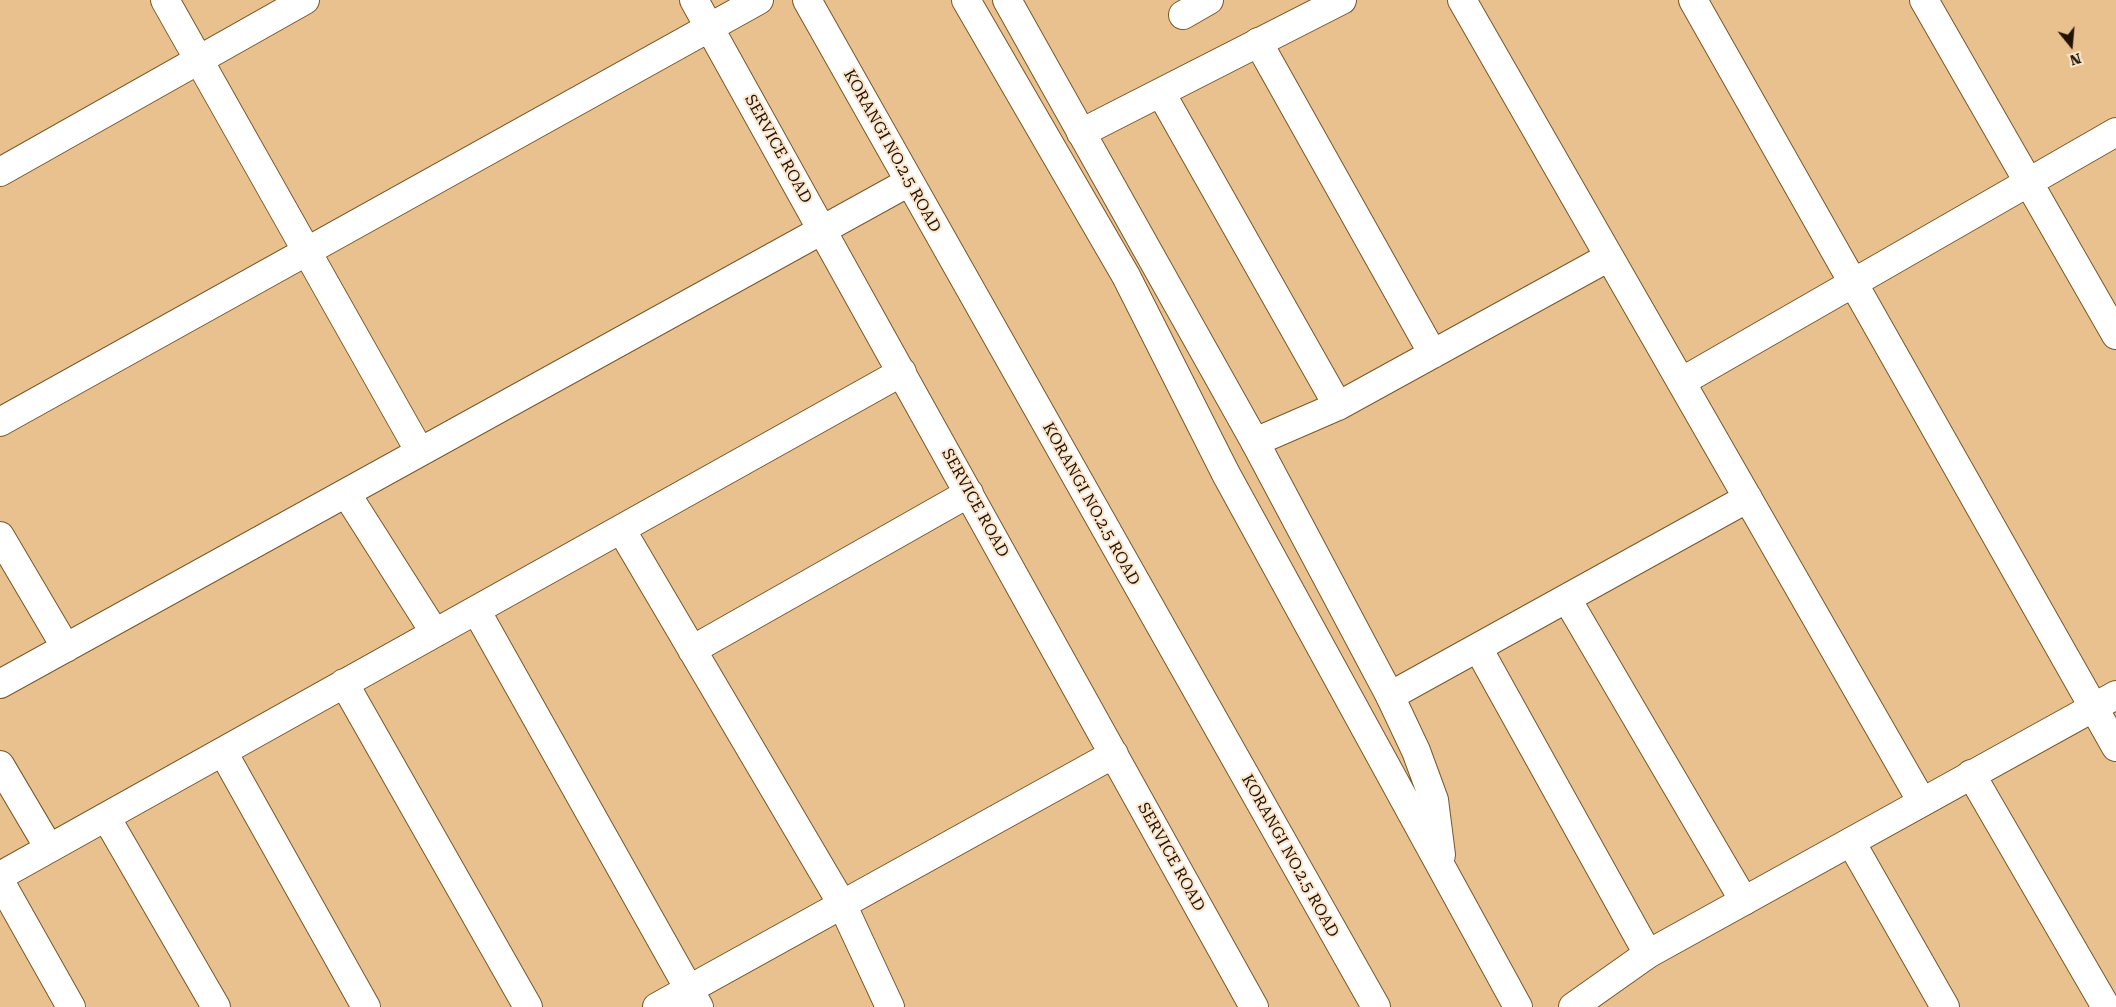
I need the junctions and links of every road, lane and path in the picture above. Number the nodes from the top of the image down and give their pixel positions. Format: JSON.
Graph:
{"nodes":[{"id":1,"x":165,"y":0,"type":"edge"},
{"id":2,"x":305,"y":0,"type":"edge"},
{"id":3,"x":694,"y":0,"type":"edge"},
{"id":4,"x":759,"y":0,"type":"edge"},
{"id":5,"x":806,"y":0,"type":"edge"},
{"id":6,"x":966,"y":0,"type":"edge"},
{"id":7,"x":1007,"y":0,"type":"edge"},
{"id":8,"x":1209,"y":0,"type":"edge"},
{"id":9,"x":1342,"y":0,"type":"edge"},
{"id":10,"x":1462,"y":0,"type":"edge"},
{"id":11,"x":1692,"y":0,"type":"edge"},
{"id":12,"x":1924,"y":0,"type":"edge"},
{"id":13,"x":1183,"y":15,"type":"dead end"},
{"id":14,"x":709,"y":28,"type":"junction"},
{"id":15,"x":1258,"y":42,"type":"junction"},
{"id":16,"x":199,"y":60,"type":"junction"},
{"id":17,"x":1161,"y":93,"type":"junction"},
{"id":18,"x":2116,"y":132,"type":"edge"},
{"id":19,"x":1081,"y":133,"type":"junction"},
{"id":20,"x":0,"y":172,"type":"edge"},
{"id":21,"x":909,"y":182,"type":"junction"},
{"id":22,"x":2028,"y":182,"type":"junction"},
{"id":23,"x":823,"y":229,"type":"junction"},
{"id":24,"x":306,"y":252,"type":"junction"},
{"id":25,"x":1609,"y":257,"type":"junction"},
{"id":26,"x":1853,"y":283,"type":"junction"},
{"id":27,"x":2116,"y":335,"type":"edge"},
{"id":28,"x":1433,"y":354,"type":"junction"},
{"id":29,"x":902,"y":372,"type":"junction"},
{"id":30,"x":1681,"y":382,"type":"junction"},
{"id":31,"x":1338,"y":406,"type":"junction"},
{"id":32,"x":0,"y":422,"type":"edge"},
{"id":33,"x":1255,"y":442,"type":"junction"},
{"id":34,"x":420,"y":452,"type":"junction"},
{"id":35,"x":346,"y":493,"type":"junction"},
{"id":36,"x":969,"y":494,"type":"junction"},
{"id":37,"x":1748,"y":498,"type":"junction"},
{"id":38,"x":621,"y":529,"type":"junction"},
{"id":39,"x":0,"y":536,"type":"edge"},
{"id":40,"x":1567,"y":598,"type":"junction"},
{"id":41,"x":476,"y":610,"type":"junction"},
{"id":42,"x":435,"y":633,"type":"junction"},
{"id":43,"x":66,"y":648,"type":"junction"},
{"id":44,"x":1478,"y":648,"type":"junction"},
{"id":45,"x":692,"y":650,"type":"junction"},
{"id":46,"x":344,"y":683,"type":"junction"},
{"id":47,"x":0,"y":684,"type":"edge"},
{"id":48,"x":1390,"y":696,"type":"junction"},
{"id":49,"x":2104,"y":701,"type":"edge"},
{"id":50,"x":2116,"y":747,"type":"edge"},
{"id":51,"x":223,"y":752,"type":"junction"},
{"id":52,"x":1114,"y":754,"type":"junction"},
{"id":53,"x":0,"y":765,"type":"edge"},
{"id":54,"x":1971,"y":774,"type":"junction"},
{"id":55,"x":1922,"y":802,"type":"junction"},
{"id":56,"x":106,"y":817,"type":"junction"},
{"id":57,"x":1851,"y":842,"type":"junction"},
{"id":58,"x":49,"y":848,"type":"junction"},
{"id":59,"x":1443,"y":871,"type":"junction"},
{"id":60,"x":0,"y":876,"type":"edge"},
{"id":61,"x":0,"y":880,"type":"edge"},
{"id":62,"x":1744,"y":901,"type":"junction"},
{"id":63,"x":842,"y":904,"type":"junction"},
{"id":64,"x":1648,"y":954,"type":"junction"},
{"id":65,"x":694,"y":998,"type":"edge"},
{"id":66,"x":60,"y":1003,"type":"edge"},
{"id":67,"x":216,"y":1007,"type":"edge"},
{"id":68,"x":366,"y":1007,"type":"edge"},
{"id":69,"x":528,"y":1007,"type":"edge"},
{"id":70,"x":657,"y":1007,"type":"edge"},
{"id":71,"x":890,"y":1007,"type":"edge"},
{"id":72,"x":1254,"y":1007,"type":"edge"},
{"id":73,"x":1376,"y":1007,"type":"edge"},
{"id":74,"x":1518,"y":1007,"type":"edge"},
{"id":75,"x":1574,"y":1007,"type":"edge"},
{"id":76,"x":1945,"y":1007,"type":"edge"},
{"id":77,"x":2106,"y":1007,"type":"edge"}],
"edges":[{"from":1,"to":16,"type":"street"},
{"from":2,"to":16,"type":"street"},
{"from":3,"to":14,"type":"street","name":"SERVICE ROAD"},
{"from":4,"to":14,"type":"street"},
{"from":5,"to":21,"type":"street","name":"KORANGI NO.2.5 ROAD"},
{"from":6,"to":59,"type":"street"},
{"from":7,"to":19,"type":"street"},
{"from":8,"to":13,"type":"street"},
{"from":9,"to":15,"type":"street"},
{"from":10,"to":25,"type":"street"},
{"from":11,"to":26,"type":"street"},
{"from":12,"to":22,"type":"street"},
{"from":14,"to":23,"type":"street","name":"SERVICE ROAD"},
{"from":14,"to":24,"type":"street"},
{"from":15,"to":17,"type":"street"},
{"from":15,"to":28,"type":"street"},
{"from":16,"to":20,"type":"street"},
{"from":16,"to":24,"type":"street"},
{"from":17,"to":19,"type":"street"},
{"from":17,"to":31,"type":"street"},
{"from":18,"to":22,"type":"street"},
{"from":19,"to":33,"type":"street"},
{"from":21,"to":23,"type":"street"},
{"from":21,"to":73,"type":"street","name":"KORANGI NO.2.5 ROAD"},
{"from":22,"to":26,"type":"street"},
{"from":22,"to":27,"type":"street"},
{"from":23,"to":29,"type":"street","name":"SERVICE ROAD"},
{"from":23,"to":34,"type":"street"},
{"from":24,"to":32,"type":"street"},
{"from":24,"to":34,"type":"street"},
{"from":25,"to":28,"type":"street"},
{"from":25,"to":30,"type":"street"},
{"from":26,"to":30,"type":"street"},
{"from":26,"to":49,"type":"street"},
{"from":28,"to":31,"type":"street"},
{"from":29,"to":36,"type":"street","name":"SERVICE ROAD"},
{"from":29,"to":38,"type":"street"},
{"from":30,"to":37,"type":"street"},
{"from":31,"to":33,"type":"street"},
{"from":33,"to":48,"type":"street"},
{"from":34,"to":35,"type":"street"},
{"from":35,"to":42,"type":"street"},
{"from":35,"to":43,"type":"street"},
{"from":36,"to":45,"type":"street"},
{"from":36,"to":52,"type":"street","name":"SERVICE ROAD"},
{"from":37,"to":40,"type":"street"},
{"from":37,"to":55,"type":"street"},
{"from":38,"to":41,"type":"street"},
{"from":38,"to":45,"type":"street"},
{"from":39,"to":43,"type":"street"},
{"from":40,"to":44,"type":"street"},
{"from":40,"to":62,"type":"street"},
{"from":41,"to":42,"type":"street"},
{"from":41,"to":65,"type":"street"},
{"from":42,"to":46,"type":"street"},
{"from":43,"to":47,"type":"street"},
{"from":44,"to":48,"type":"street"},
{"from":44,"to":64,"type":"street"},
{"from":45,"to":63,"type":"street"},
{"from":46,"to":51,"type":"street"},
{"from":46,"to":69,"type":"street"},
{"from":48,"to":59,"type":"street"},
{"from":49,"to":50,"type":"street"},
{"from":49,"to":54,"type":"street"},
{"from":51,"to":56,"type":"street"},
{"from":51,"to":68,"type":"street"},
{"from":52,"to":63,"type":"street"},
{"from":52,"to":72,"type":"street","name":"SERVICE ROAD"},
{"from":53,"to":58,"type":"street"},
{"from":54,"to":55,"type":"street"},
{"from":54,"to":77,"type":"street"},
{"from":55,"to":57,"type":"street"},
{"from":56,"to":58,"type":"street"},
{"from":56,"to":67,"type":"street"},
{"from":57,"to":62,"type":"street"},
{"from":57,"to":76,"type":"street"},
{"from":58,"to":60,"type":"street"},
{"from":59,"to":74,"type":"street"},
{"from":61,"to":66,"type":"street"},
{"from":62,"to":64,"type":"street"},
{"from":63,"to":65,"type":"street"},
{"from":63,"to":71,"type":"street"},
{"from":64,"to":75,"type":"street"},
{"from":65,"to":70,"type":"street"}]}
